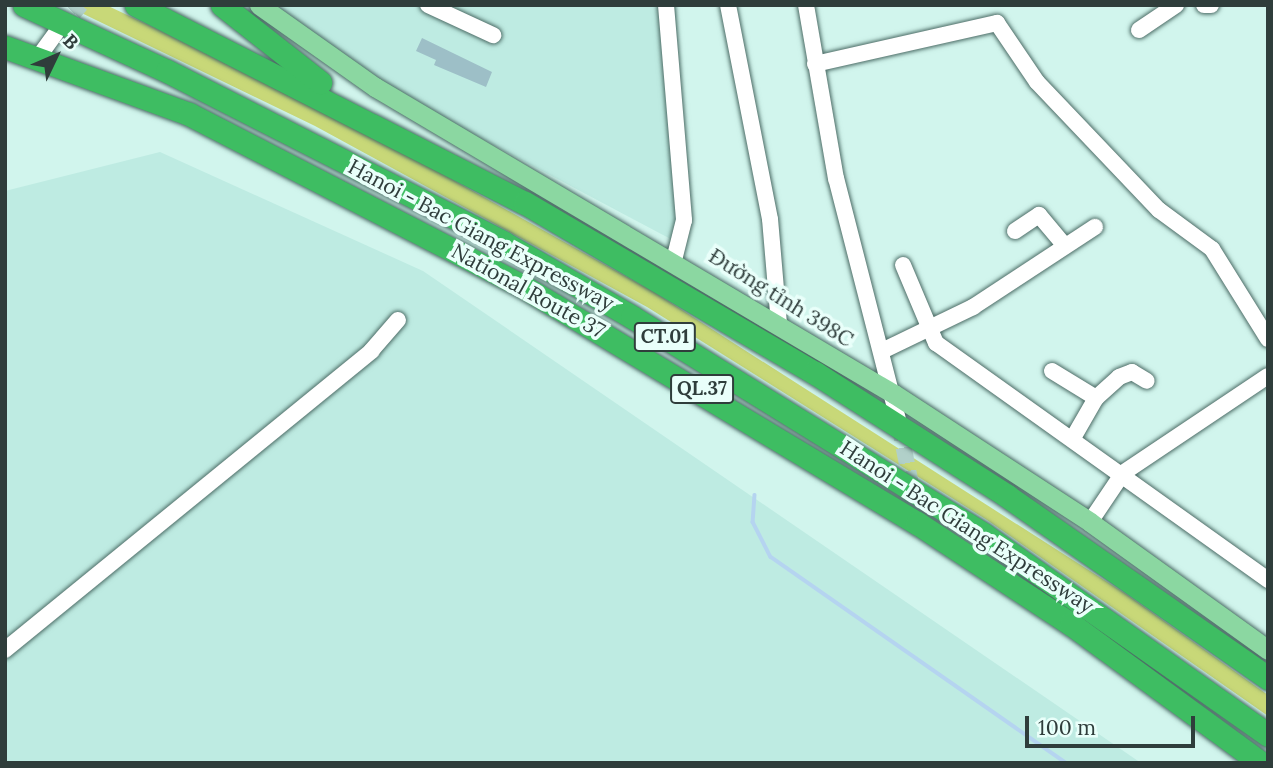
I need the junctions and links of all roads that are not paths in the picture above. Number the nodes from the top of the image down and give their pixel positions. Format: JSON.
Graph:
{"nodes":[{"id":1,"x":24,"y":5,"type":"edge"},
{"id":2,"x":136,"y":5,"type":"edge"},
{"id":3,"x":222,"y":5,"type":"edge"},
{"id":4,"x":259,"y":5,"type":"edge"},
{"id":5,"x":428,"y":5,"type":"edge"},
{"id":6,"x":666,"y":5,"type":"edge"},
{"id":7,"x":727,"y":5,"type":"edge"},
{"id":8,"x":806,"y":5,"type":"edge"},
{"id":9,"x":1176,"y":5,"type":"edge"},
{"id":10,"x":1204,"y":5,"type":"edge"},
{"id":11,"x":1211,"y":5,"type":"edge"},
{"id":12,"x":1139,"y":30,"type":"dead end"},
{"id":13,"x":56,"y":33,"type":"tunnel mouth"},
{"id":14,"x":492,"y":35,"type":"dead end"},
{"id":15,"x":5,"y":47,"type":"edge"},
{"id":16,"x":5,"y":54,"type":"edge"},
{"id":17,"x":37,"y":59,"type":"junction"},
{"id":18,"x":815,"y":64,"type":"junction"},
{"id":19,"x":104,"y":83,"type":"junction"},
{"id":20,"x":525,"y":203,"type":"junction"},
{"id":21,"x":1094,"y":227,"type":"dead end"},
{"id":22,"x":1015,"y":231,"type":"dead end"},
{"id":23,"x":1065,"y":246,"type":"junction"},
{"id":24,"x":674,"y":260,"type":"junction"},
{"id":25,"x":903,"y":265,"type":"dead end"},
{"id":26,"x":398,"y":320,"type":"dead end"},
{"id":27,"x":779,"y":323,"type":"junction"},
{"id":28,"x":930,"y":332,"type":"junction"},
{"id":29,"x":1268,"y":339,"type":"edge"},
{"id":30,"x":884,"y":350,"type":"junction"},
{"id":31,"x":1052,"y":371,"type":"dead end"},
{"id":32,"x":1268,"y":376,"type":"edge"},
{"id":33,"x":1147,"y":381,"type":"dead end"},
{"id":34,"x":894,"y":394,"type":"junction"},
{"id":35,"x":1096,"y":398,"type":"junction"},
{"id":36,"x":898,"y":419,"type":"tunnel mouth"},
{"id":37,"x":1073,"y":438,"type":"junction"},
{"id":38,"x":1124,"y":473,"type":"junction"},
{"id":39,"x":1090,"y":522,"type":"junction"},
{"id":40,"x":1268,"y":580,"type":"edge"},
{"id":41,"x":5,"y":650,"type":"edge"},
{"id":42,"x":1268,"y":650,"type":"edge"},
{"id":43,"x":1268,"y":678,"type":"edge"},
{"id":44,"x":1268,"y":735,"type":"edge"},
{"id":45,"x":1261,"y":763,"type":"edge"}],
"edges":[{"from":1,"to":44,"type":"highway","name":"Hanoi - Bac Giang Expressway","number":"CT.01"},
{"from":2,"to":20,"type":"highway","name":"Hanoi - Bac Giang Expressway","number":"CT.01"},
{"from":3,"to":20,"type":"highway"},
{"from":4,"to":24,"type":"main road","name":"Đường tỉnh 398C"},
{"from":5,"to":14,"type":"street"},
{"from":6,"to":24,"type":"street"},
{"from":7,"to":27,"type":"street"},
{"from":8,"to":18,"type":"street"},
{"from":9,"to":12,"type":"street"},
{"from":10,"to":11,"type":"street"},
{"from":13,"to":17,"type":"street"},
{"from":15,"to":17,"type":"highway","name":"National Route 37","number":"QL.37"},
{"from":16,"to":19,"type":"main road"},
{"from":17,"to":19,"type":"highway","name":"National Route 37","number":"QL.37"},
{"from":18,"to":29,"type":"street"},
{"from":18,"to":30,"type":"street"},
{"from":19,"to":45,"type":"highway","name":"National Route 37","number":"QL.37"},
{"from":20,"to":43,"type":"highway","name":"Hanoi - Bac Giang Expressway","number":"CT.01"},
{"from":21,"to":23,"type":"street"},
{"from":22,"to":23,"type":"street"},
{"from":23,"to":28,"type":"street"},
{"from":24,"to":27,"type":"main road","name":"Đường tỉnh 398C"},
{"from":25,"to":28,"type":"street"},
{"from":26,"to":41,"type":"street"},
{"from":27,"to":34,"type":"main road","name":"Đường tỉnh 398C"},
{"from":28,"to":30,"type":"street"},
{"from":28,"to":37,"type":"street"},
{"from":30,"to":34,"type":"street"},
{"from":31,"to":35,"type":"street"},
{"from":32,"to":38,"type":"street"},
{"from":33,"to":35,"type":"street"},
{"from":34,"to":36,"type":"street"},
{"from":34,"to":39,"type":"main road","name":"Đường tỉnh 398C"},
{"from":35,"to":37,"type":"street"},
{"from":37,"to":38,"type":"street"},
{"from":38,"to":39,"type":"street"},
{"from":38,"to":40,"type":"street"},
{"from":39,"to":42,"type":"main road","name":"Đường tỉnh 398C"}]}
